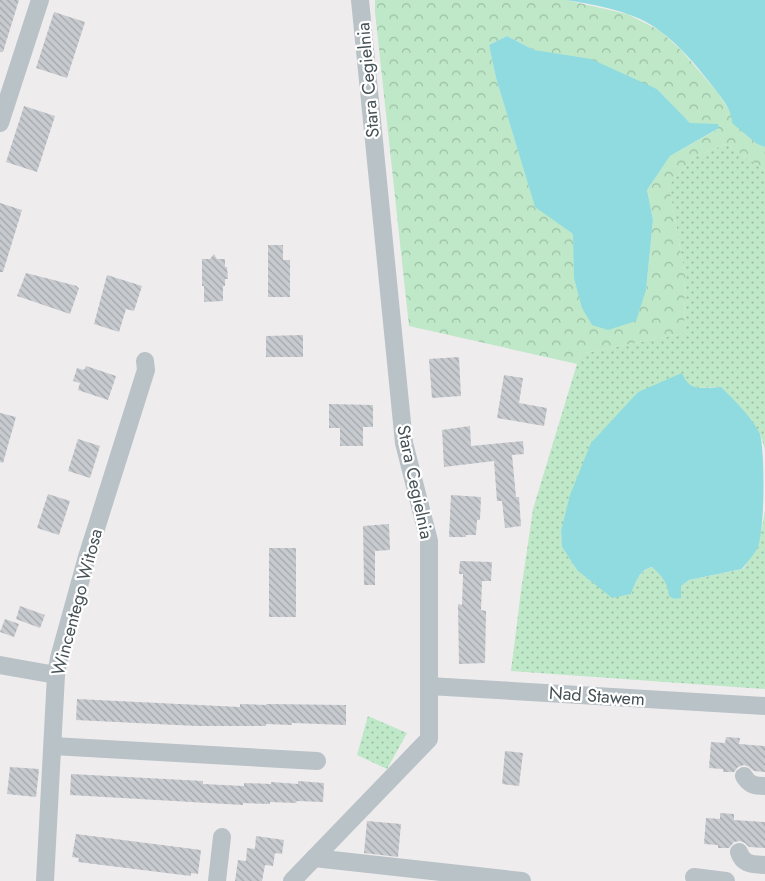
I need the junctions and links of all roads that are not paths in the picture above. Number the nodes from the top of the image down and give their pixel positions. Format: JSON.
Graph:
{"nodes":[{"id":1,"x":40,"y":0,"type":"edge"},
{"id":2,"x":360,"y":0,"type":"edge"},
{"id":3,"x":0,"y":123,"type":"edge"},
{"id":4,"x":145,"y":361,"type":"dead end"},
{"id":5,"x":0,"y":665,"type":"edge"},
{"id":6,"x":56,"y":676,"type":"junction"},
{"id":7,"x":429,"y":686,"type":"junction"},
{"id":8,"x":765,"y":706,"type":"edge"},
{"id":9,"x":52,"y":746,"type":"junction"},
{"id":10,"x":317,"y":761,"type":"dead end"},
{"id":11,"x":744,"y":776,"type":"dead end"},
{"id":12,"x":765,"y":786,"type":"edge"},
{"id":13,"x":222,"y":837,"type":"dead end"},
{"id":14,"x":739,"y":852,"type":"dead end"},
{"id":15,"x":314,"y":858,"type":"junction"},
{"id":16,"x":765,"y":865,"type":"edge"},
{"id":17,"x":694,"y":877,"type":"dead end"},
{"id":18,"x":48,"y":881,"type":"edge"},
{"id":19,"x":217,"y":881,"type":"edge"},
{"id":20,"x":292,"y":881,"type":"edge"},
{"id":21,"x":522,"y":881,"type":"edge"},
{"id":22,"x":726,"y":881,"type":"edge"}],
"edges":[{"from":1,"to":3,"type":"street"},
{"from":2,"to":7,"type":"street","name":"Stara Cegielnia"},
{"from":4,"to":6,"type":"street","name":"Wincentego Witosa"},
{"from":5,"to":6,"type":"street"},
{"from":6,"to":9,"type":"street","name":"Wincentego Witosa"},
{"from":7,"to":8,"type":"street","name":"Nad Stawem"},
{"from":7,"to":15,"type":"street","name":"Stara Cegielnia"},
{"from":9,"to":10,"type":"street"},
{"from":9,"to":18,"type":"street","name":"Wincentego Witosa"},
{"from":11,"to":12,"type":"street"},
{"from":13,"to":19,"type":"street"},
{"from":14,"to":16,"type":"street"},
{"from":15,"to":20,"type":"street","name":"Stara Cegielnia"},
{"from":15,"to":21,"type":"street"},
{"from":17,"to":22,"type":"street"}]}
